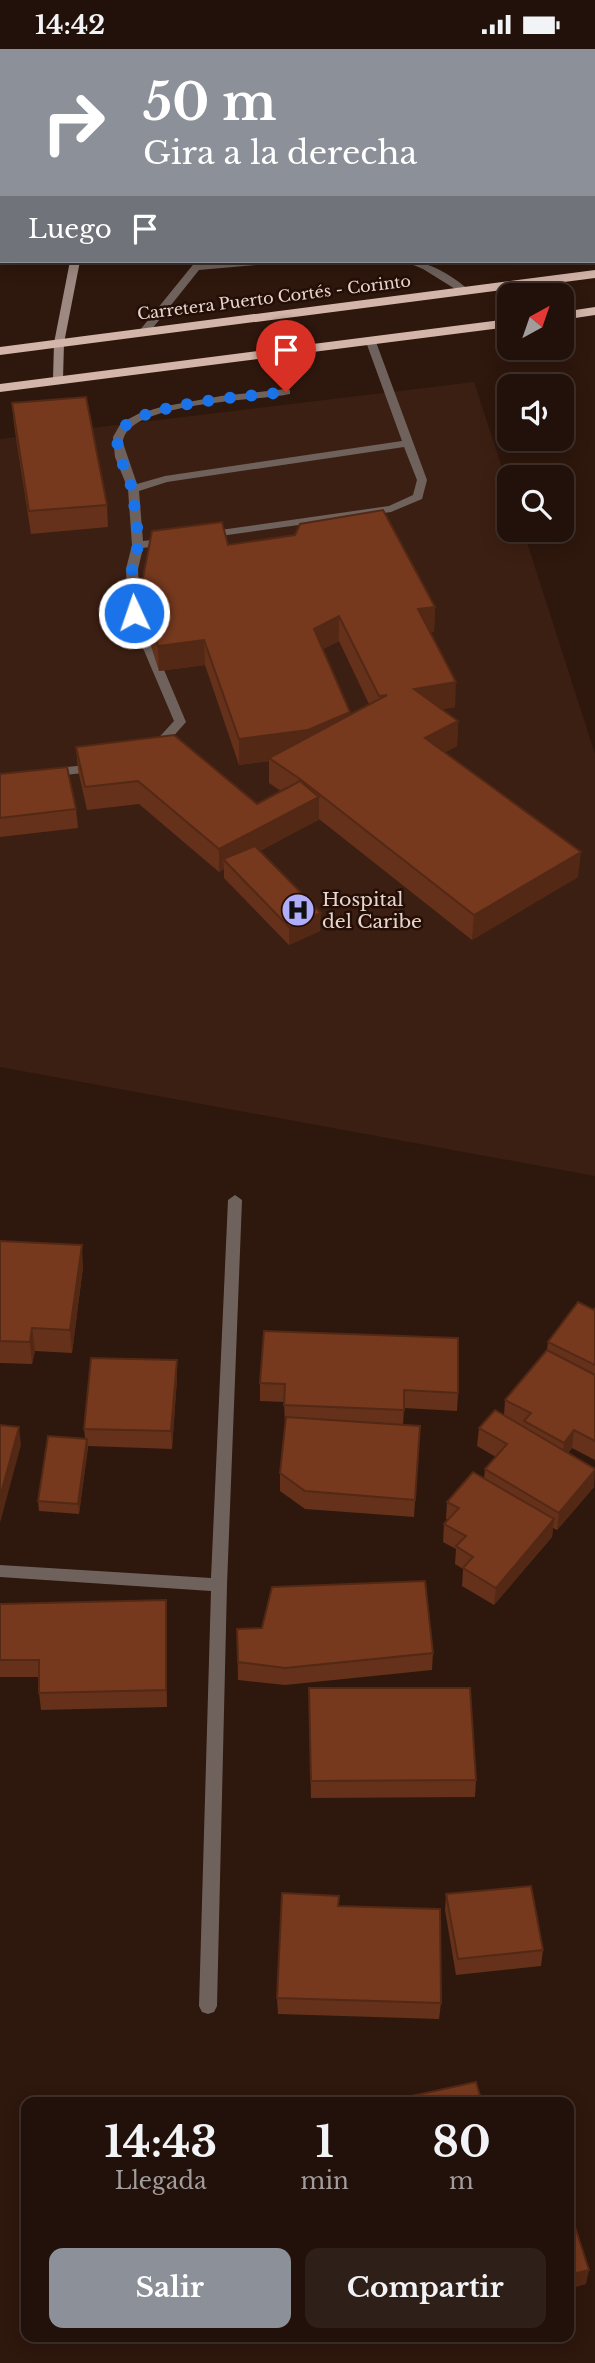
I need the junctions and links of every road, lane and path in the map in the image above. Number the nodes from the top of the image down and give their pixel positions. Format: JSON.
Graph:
{"nodes":[{"id":1,"x":75,"y":263,"type":"edge"},
{"id":2,"x":222,"y":263,"type":"edge"},
{"id":3,"x":415,"y":263,"type":"edge"},
{"id":4,"x":199,"y":264,"type":"edge"},
{"id":5,"x":595,"y":274,"type":"edge"},
{"id":6,"x":464,"y":290,"type":"junction"},
{"id":7,"x":595,"y":311,"type":"edge"},
{"id":8,"x":574,"y":314,"type":"edge"},
{"id":9,"x":497,"y":325,"type":"edge"},
{"id":10,"x":144,"y":332,"type":"junction"},
{"id":11,"x":371,"y":342,"type":"junction"},
{"id":12,"x":59,"y":343,"type":"junction"},
{"id":13,"x":0,"y":351,"type":"edge"},
{"id":14,"x":58,"y":379,"type":"junction"},
{"id":15,"x":0,"y":388,"type":"edge"},
{"id":16,"x":286,"y":392,"type":"dead end"},
{"id":17,"x":407,"y":443,"type":"junction"},
{"id":18,"x":133,"y":489,"type":"junction"},
{"id":19,"x":191,"y":538,"type":"edge"},
{"id":20,"x":178,"y":540,"type":"edge"},
{"id":21,"x":138,"y":545,"type":"junction"},
{"id":22,"x":143,"y":754,"type":"edge"},
{"id":23,"x":109,"y":767,"type":"edge"},
{"id":24,"x":39,"y":774,"type":"edge"},
{"id":25,"x":235,"y":1200,"type":"dead end"},
{"id":26,"x":0,"y":1571,"type":"edge"},
{"id":27,"x":219,"y":1585,"type":"junction"},
{"id":28,"x":208,"y":2006,"type":"dead end"}],
"edges":[{"from":1,"to":12,"type":"main road"},
{"from":2,"to":4,"type":"street"},
{"from":3,"to":6,"type":"street"},
{"from":4,"to":10,"type":"street"},
{"from":5,"to":6,"type":"highway","name":"Carretera Puerto Cortés - Corinto"},
{"from":6,"to":10,"type":"highway","name":"Carretera Puerto Cortés - Corinto"},
{"from":7,"to":8,"type":"highway"},
{"from":9,"to":11,"type":"highway"},
{"from":10,"to":12,"type":"highway","name":"Carretera Puerto Cortés - Corinto"},
{"from":11,"to":14,"type":"highway"},
{"from":11,"to":17,"type":"street"},
{"from":12,"to":13,"type":"highway","name":"Carretera Puerto Cortés - Corinto"},
{"from":12,"to":14,"type":"main road"},
{"from":14,"to":15,"type":"highway"},
{"from":16,"to":18,"type":"street"},
{"from":17,"to":18,"type":"street"},
{"from":17,"to":19,"type":"street"},
{"from":18,"to":21,"type":"street"},
{"from":20,"to":21,"type":"street"},
{"from":21,"to":22,"type":"street"},
{"from":23,"to":24,"type":"street"},
{"from":25,"to":27,"type":"street"},
{"from":26,"to":27,"type":"street"},
{"from":27,"to":28,"type":"street"}]}
